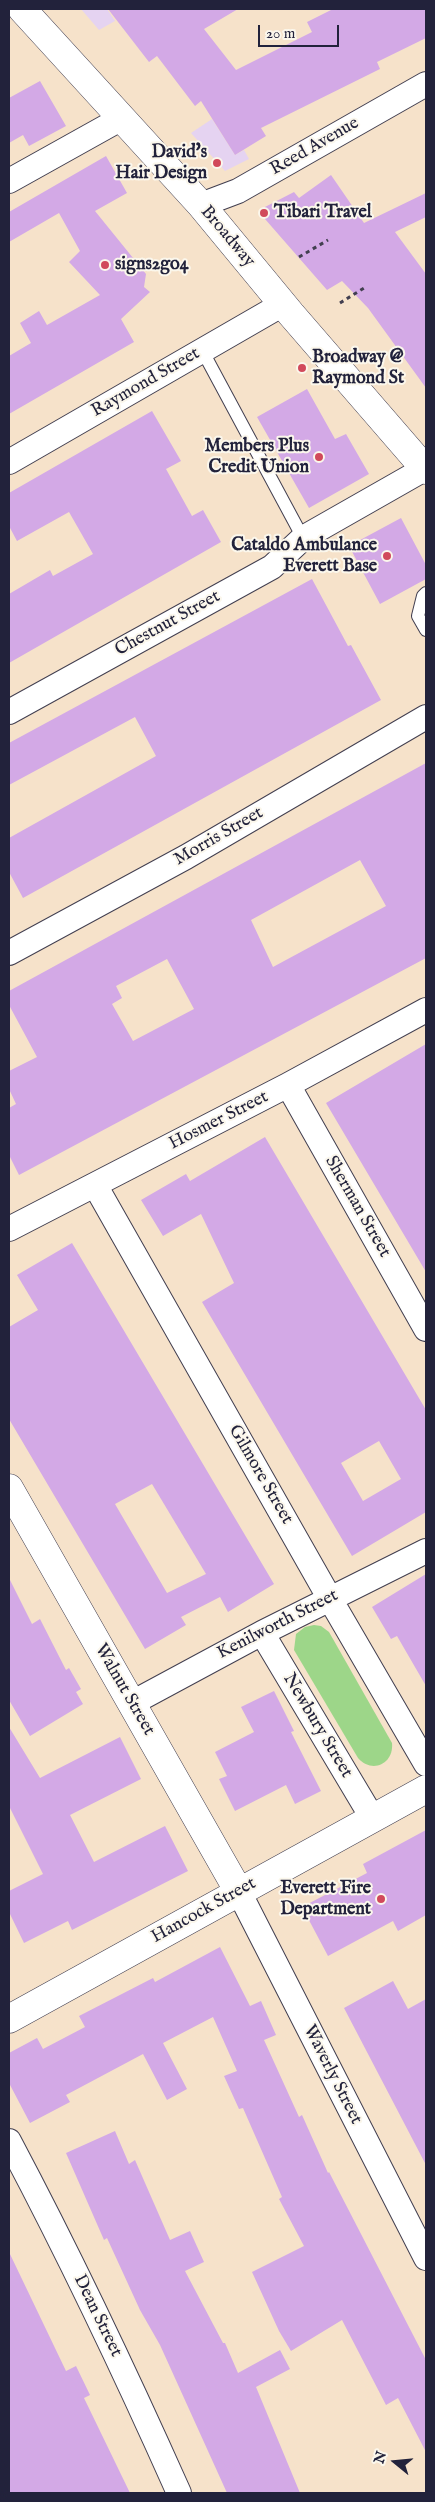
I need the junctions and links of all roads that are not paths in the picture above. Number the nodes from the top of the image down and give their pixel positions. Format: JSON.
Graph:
{"nodes":[{"id":1,"x":22,"y":9,"type":"edge"},
{"id":2,"x":426,"y":84,"type":"edge"},
{"id":3,"x":122,"y":118,"type":"junction"},
{"id":4,"x":9,"y":182,"type":"edge"},
{"id":5,"x":201,"y":206,"type":"junction"},
{"id":6,"x":283,"y":304,"type":"junction"},
{"id":7,"x":202,"y":350,"type":"junction"},
{"id":8,"x":9,"y":462,"type":"edge"},
{"id":9,"x":426,"y":469,"type":"edge"},
{"id":10,"x":303,"y":538,"type":"junction"},
{"id":11,"x":426,"y":593,"type":"edge"},
{"id":12,"x":426,"y":630,"type":"edge"},
{"id":13,"x":9,"y":712,"type":"edge"},
{"id":14,"x":426,"y":717,"type":"edge"},
{"id":15,"x":9,"y":953,"type":"edge"},
{"id":16,"x":426,"y":1010,"type":"edge"},
{"id":17,"x":288,"y":1086,"type":"junction"},
{"id":18,"x":95,"y":1185,"type":"junction"},
{"id":19,"x":9,"y":1229,"type":"edge"},
{"id":20,"x":426,"y":1329,"type":"edge"},
{"id":21,"x":9,"y":1488,"type":"edge"},
{"id":22,"x":426,"y":1551,"type":"edge"},
{"id":23,"x":330,"y":1599,"type":"junction"},
{"id":24,"x":262,"y":1633,"type":"junction"},
{"id":25,"x":132,"y":1703,"type":"junction"},
{"id":26,"x":426,"y":1764,"type":"edge"},
{"id":27,"x":426,"y":1789,"type":"edge"},
{"id":28,"x":373,"y":1818,"type":"junction"},
{"id":29,"x":238,"y":1892,"type":"junction"},
{"id":30,"x":9,"y":2020,"type":"edge"},
{"id":31,"x":9,"y":2141,"type":"edge"},
{"id":32,"x":426,"y":2258,"type":"edge"},
{"id":33,"x":179,"y":2493,"type":"edge"}],
"edges":[{"from":1,"to":3,"type":"street","name":"Broadway"},
{"from":2,"to":5,"type":"street","name":"Reed Avenue"},
{"from":3,"to":4,"type":"street"},
{"from":3,"to":5,"type":"street","name":"Broadway"},
{"from":5,"to":6,"type":"street","name":"Broadway"},
{"from":6,"to":7,"type":"street","name":"Raymond Street"},
{"from":6,"to":9,"type":"street","name":"Broadway"},
{"from":7,"to":8,"type":"street","name":"Raymond Street"},
{"from":7,"to":10,"type":"lane"},
{"from":9,"to":10,"type":"street","name":"Chestnut Street"},
{"from":10,"to":13,"type":"street","name":"Chestnut Street"},
{"from":11,"to":12,"type":"lane"},
{"from":14,"to":15,"type":"street","name":"Morris Street"},
{"from":16,"to":17,"type":"street","name":"Hosmer Street"},
{"from":17,"to":18,"type":"street","name":"Hosmer Street"},
{"from":17,"to":20,"type":"street","name":"Sherman Street"},
{"from":18,"to":19,"type":"street","name":"Hosmer Street"},
{"from":18,"to":23,"type":"street","name":"Gilmore Street"},
{"from":21,"to":25,"type":"street","name":"Walnut Street"},
{"from":22,"to":23,"type":"street","name":"Kenilworth Street"},
{"from":23,"to":24,"type":"street","name":"Kenilworth Street"},
{"from":23,"to":26,"type":"street","name":"Gilmore Street"},
{"from":24,"to":25,"type":"street","name":"Kenilworth Street"},
{"from":24,"to":28,"type":"street","name":"Newbury Street"},
{"from":25,"to":29,"type":"street","name":"Walnut Street"},
{"from":27,"to":28,"type":"street","name":"Hancock Street"},
{"from":28,"to":29,"type":"street","name":"Hancock Street"},
{"from":29,"to":30,"type":"street","name":"Hancock Street"},
{"from":29,"to":32,"type":"street","name":"Waverly Street"},
{"from":31,"to":33,"type":"street","name":"Dean Street"}]}
